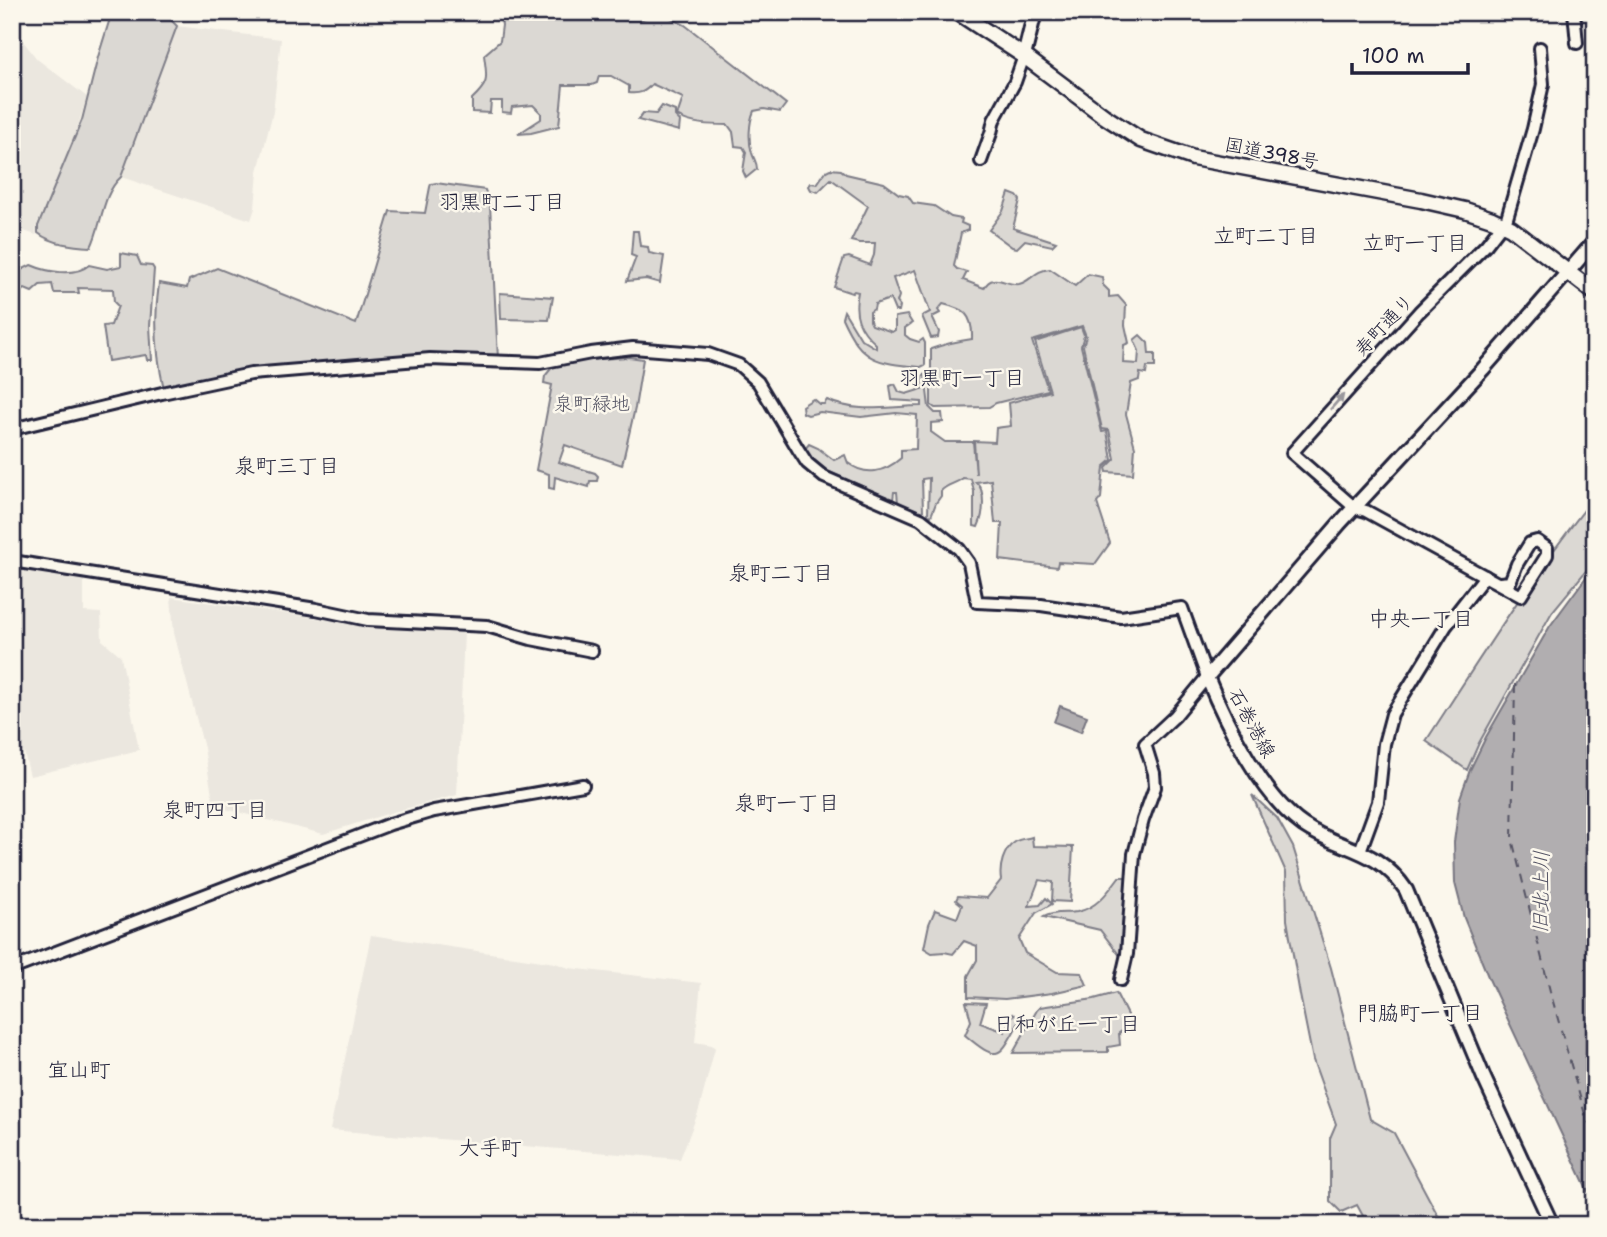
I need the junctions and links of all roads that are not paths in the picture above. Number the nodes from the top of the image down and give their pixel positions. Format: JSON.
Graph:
{"nodes":[{"id":1,"x":957,"y":12,"type":"edge"},
{"id":2,"x":1035,"y":12,"type":"edge"},
{"id":3,"x":1574,"y":12,"type":"edge"},
{"id":4,"x":1577,"y":43,"type":"dead end"},
{"id":5,"x":1541,"y":48,"type":"dead end"},
{"id":6,"x":1024,"y":56,"type":"junction"},
{"id":7,"x":981,"y":161,"type":"dead end"},
{"id":8,"x":1503,"y":223,"type":"junction"},
{"id":9,"x":1595,"y":241,"type":"edge"},
{"id":10,"x":1569,"y":272,"type":"junction"},
{"id":11,"x":1595,"y":293,"type":"edge"},
{"id":12,"x":12,"y":429,"type":"edge"},
{"id":13,"x":1355,"y":508,"type":"junction"},
{"id":14,"x":12,"y":561,"type":"edge"},
{"id":15,"x":1485,"y":576,"type":"junction"},
{"id":16,"x":1500,"y":583,"type":"junction"},
{"id":17,"x":592,"y":650,"type":"dead end"},
{"id":18,"x":1207,"y":677,"type":"junction"},
{"id":19,"x":583,"y":785,"type":"dead end"},
{"id":20,"x":1360,"y":851,"type":"junction"},
{"id":21,"x":12,"y":969,"type":"edge"},
{"id":22,"x":1121,"y":980,"type":"dead end"},
{"id":23,"x":1552,"y":1225,"type":"edge"}],
"edges":[{"from":1,"to":6,"type":"highway","name":"国道398号"},
{"from":2,"to":6,"type":"main road"},
{"from":3,"to":4,"type":"street"},
{"from":5,"to":8,"type":"street","name":"寿町通り"},
{"from":6,"to":7,"type":"street"},
{"from":6,"to":8,"type":"highway","name":"国道398号"},
{"from":8,"to":10,"type":"highway","name":"国道398号"},
{"from":13,"to":8,"type":"street","name":"寿町通り","one_way":true},
{"from":9,"to":10,"type":"main road","name":"石巻港線"},
{"from":10,"to":11,"type":"highway","name":"国道398号"},
{"from":10,"to":13,"type":"main road","name":"石巻港線"},
{"from":12,"to":18,"type":"street"},
{"from":13,"to":15,"type":"street"},
{"from":13,"to":18,"type":"main road","name":"石巻港線"},
{"from":14,"to":17,"type":"street"},
{"from":15,"to":16,"type":"street"},
{"from":15,"to":20,"type":"street"},
{"from":16,"to":16,"type":"street"},
{"from":18,"to":20,"type":"main road","name":"石巻港線"},
{"from":18,"to":22,"type":"street"},
{"from":19,"to":21,"type":"street"},
{"from":20,"to":23,"type":"main road","name":"石巻港線"}]}
